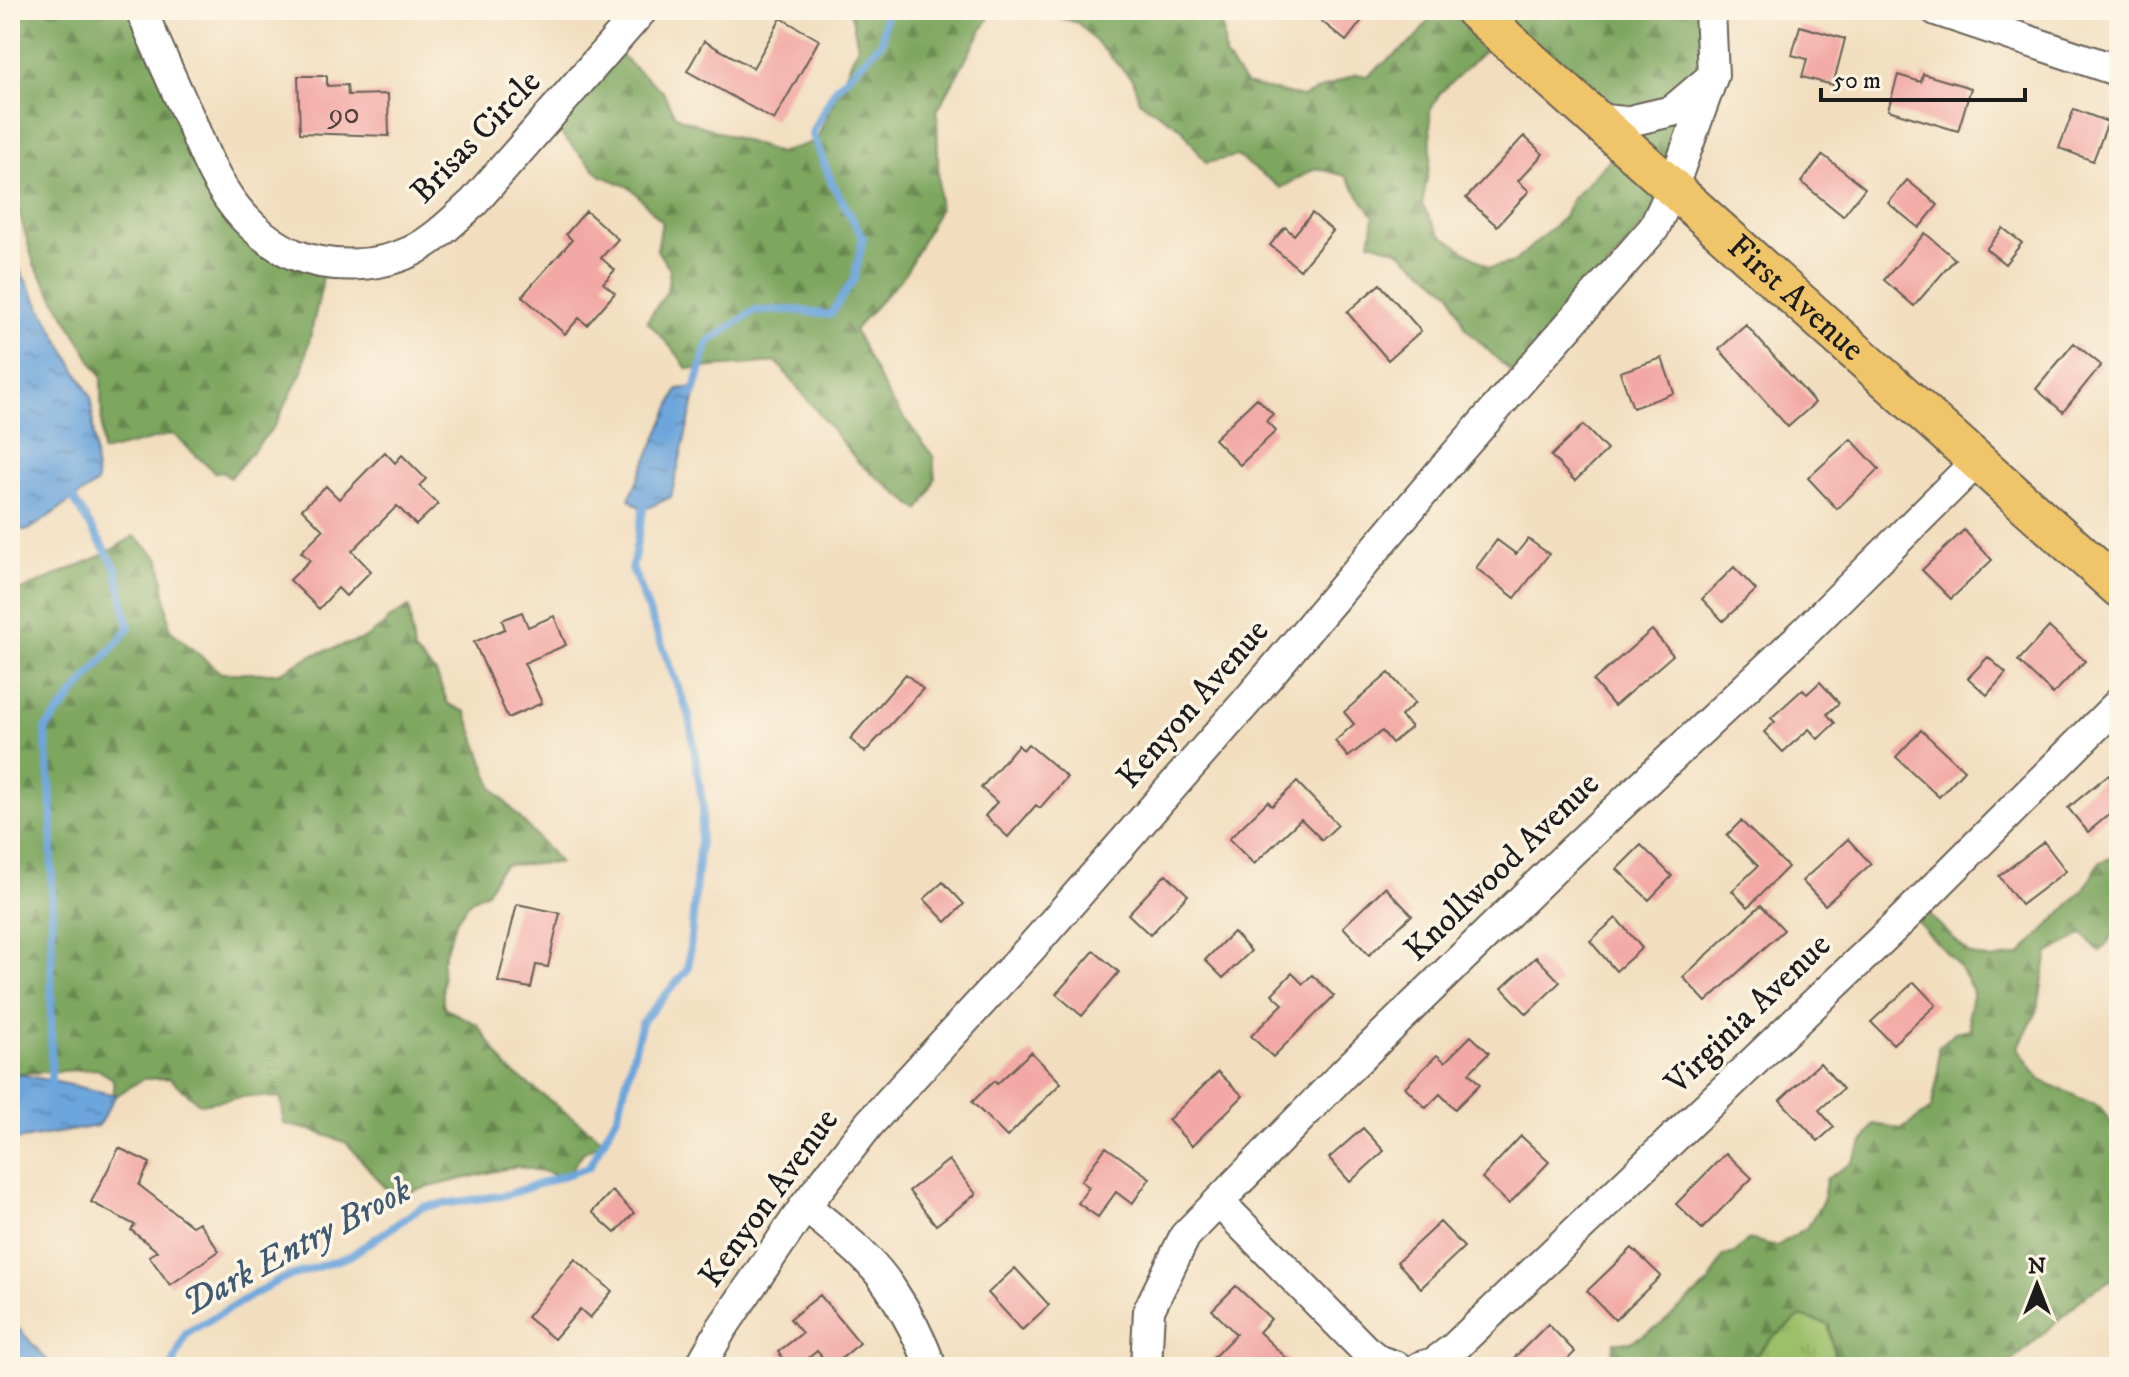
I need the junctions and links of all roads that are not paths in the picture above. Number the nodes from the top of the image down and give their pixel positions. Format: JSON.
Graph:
{"nodes":[{"id":1,"x":141,"y":10,"type":"edge"},
{"id":2,"x":642,"y":10,"type":"edge"},
{"id":3,"x":1474,"y":10,"type":"edge"},
{"id":4,"x":1710,"y":10,"type":"edge"},
{"id":5,"x":1936,"y":10,"type":"edge"},
{"id":6,"x":2119,"y":71,"type":"edge"},
{"id":7,"x":1713,"y":75,"type":"junction"},
{"id":8,"x":1593,"y":119,"type":"junction"},
{"id":9,"x":1672,"y":189,"type":"junction"},
{"id":10,"x":1977,"y":461,"type":"junction"},
{"id":11,"x":2119,"y":588,"type":"edge"},
{"id":12,"x":2119,"y":703,"type":"edge"},
{"id":13,"x":1219,"y":1202,"type":"junction"},
{"id":14,"x":805,"y":1206,"type":"junction"},
{"id":15,"x":700,"y":1367,"type":"edge"},
{"id":16,"x":931,"y":1367,"type":"edge"},
{"id":17,"x":1146,"y":1367,"type":"edge"},
{"id":18,"x":1397,"y":1367,"type":"edge"},
{"id":19,"x":1420,"y":1367,"type":"edge"}],
"edges":[{"from":1,"to":2,"type":"street","name":"Brisas Circle"},
{"from":3,"to":8,"type":"main road","name":"First Avenue"},
{"from":4,"to":7,"type":"street","name":"Kenyon Avenue"},
{"from":5,"to":6,"type":"street"},
{"from":7,"to":8,"type":"street"},
{"from":7,"to":9,"type":"street","name":"Kenyon Avenue"},
{"from":8,"to":9,"type":"main road","name":"First Avenue"},
{"from":9,"to":10,"type":"main road","name":"First Avenue"},
{"from":9,"to":14,"type":"street","name":"Kenyon Avenue"},
{"from":10,"to":11,"type":"main road","name":"First Avenue"},
{"from":10,"to":13,"type":"street","name":"Knollwood Avenue"},
{"from":12,"to":19,"type":"street","name":"Virginia Avenue"},
{"from":13,"to":17,"type":"street","name":"Knollwood Avenue"},
{"from":13,"to":18,"type":"street"},
{"from":14,"to":15,"type":"street","name":"Kenyon Avenue"},
{"from":14,"to":16,"type":"street"}]}
